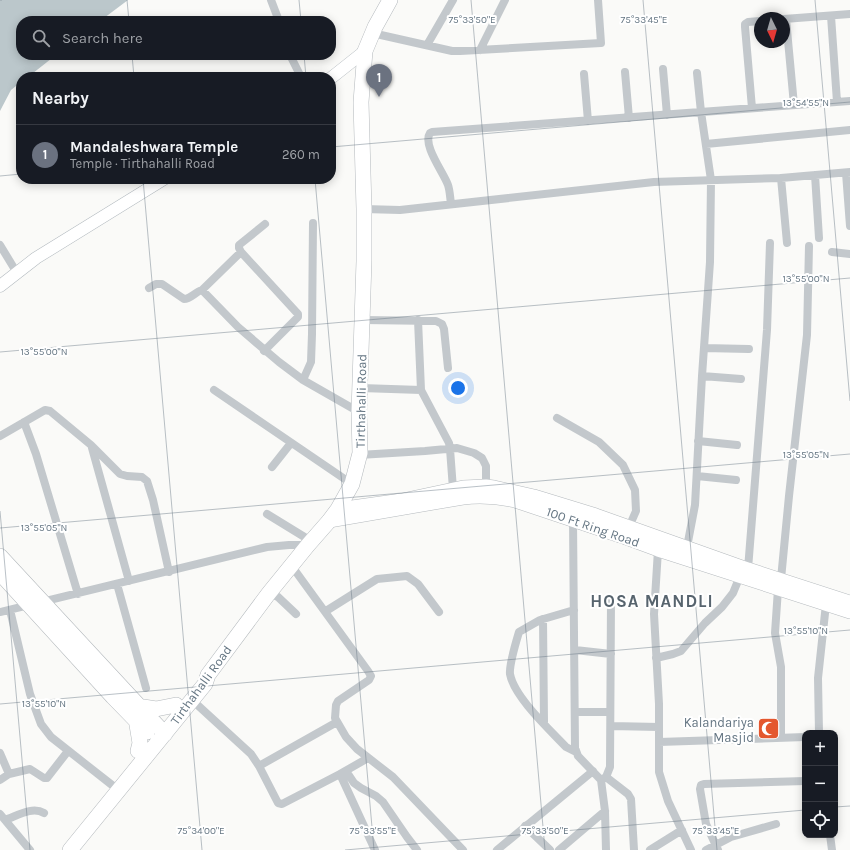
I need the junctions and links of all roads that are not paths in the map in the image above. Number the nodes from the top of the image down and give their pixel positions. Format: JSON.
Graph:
{"nodes":[{"id":1,"x":272,"y":0,"type":"edge"},
{"id":2,"x":390,"y":0,"type":"edge"},
{"id":3,"x":453,"y":0,"type":"edge"},
{"id":4,"x":504,"y":0,"type":"edge"},
{"id":5,"x":598,"y":0,"type":"edge"},
{"id":6,"x":850,"y":14,"type":"edge"},
{"id":7,"x":277,"y":16,"type":"edge"},
{"id":8,"x":831,"y":16,"type":"junction"},
{"id":9,"x":790,"y":19,"type":"edge"},
{"id":10,"x":754,"y":22,"type":"edge"},
{"id":11,"x":372,"y":34,"type":"junction"},
{"id":12,"x":427,"y":44,"type":"junction"},
{"id":13,"x":788,"y":48,"type":"edge"},
{"id":14,"x":480,"y":50,"type":"junction"},
{"id":15,"x":365,"y":51,"type":"junction"},
{"id":16,"x":292,"y":60,"type":"edge"},
{"id":17,"x":663,"y":69,"type":"dead end"},
{"id":18,"x":298,"y":72,"type":"edge"},
{"id":19,"x":625,"y":72,"type":"dead end"},
{"id":20,"x":698,"y":73,"type":"dead end"},
{"id":21,"x":336,"y":74,"type":"edge"},
{"id":22,"x":584,"y":74,"type":"dead end"},
{"id":23,"x":850,"y":101,"type":"edge"},
{"id":24,"x":838,"y":102,"type":"junction"},
{"id":25,"x":794,"y":106,"type":"junction"},
{"id":26,"x":752,"y":108,"type":"junction"},
{"id":27,"x":701,"y":112,"type":"junction"},
{"id":28,"x":667,"y":115,"type":"junction"},
{"id":29,"x":629,"y":118,"type":"junction"},
{"id":30,"x":588,"y":120,"type":"junction"},
{"id":31,"x":850,"y":130,"type":"edge"},
{"id":32,"x":706,"y":144,"type":"junction"},
{"id":33,"x":848,"y":172,"type":"edge"},
{"id":34,"x":815,"y":175,"type":"junction"},
{"id":35,"x":782,"y":178,"type":"junction"},
{"id":36,"x":711,"y":180,"type":"junction"},
{"id":37,"x":156,"y":184,"type":"edge"},
{"id":38,"x":451,"y":204,"type":"junction"},
{"id":39,"x":364,"y":209,"type":"junction"},
{"id":40,"x":313,"y":223,"type":"dead end"},
{"id":41,"x":265,"y":224,"type":"dead end"},
{"id":42,"x":850,"y":226,"type":"edge"},
{"id":43,"x":819,"y":238,"type":"dead end"},
{"id":44,"x":787,"y":242,"type":"dead end"},
{"id":45,"x":770,"y":243,"type":"dead end"},
{"id":46,"x":0,"y":245,"type":"edge"},
{"id":47,"x":809,"y":246,"type":"dead end"},
{"id":48,"x":241,"y":252,"type":"junction"},
{"id":49,"x":832,"y":252,"type":"dead end"},
{"id":50,"x":850,"y":254,"type":"edge"},
{"id":51,"x":17,"y":273,"type":"junction"},
{"id":52,"x":0,"y":286,"type":"edge"},
{"id":53,"x":149,"y":288,"type":"dead end"},
{"id":54,"x":202,"y":290,"type":"junction"},
{"id":55,"x":363,"y":320,"type":"junction"},
{"id":56,"x":418,"y":320,"type":"junction"},
{"id":57,"x":704,"y":348,"type":"junction"},
{"id":58,"x":748,"y":349,"type":"dead end"},
{"id":59,"x":264,"y":351,"type":"junction"},
{"id":60,"x":448,"y":368,"type":"dead end"},
{"id":61,"x":702,"y":376,"type":"junction"},
{"id":62,"x":741,"y":378,"type":"dead end"},
{"id":63,"x":303,"y":380,"type":"junction"},
{"id":64,"x":361,"y":388,"type":"junction"},
{"id":65,"x":214,"y":390,"type":"dead end"},
{"id":66,"x":421,"y":390,"type":"junction"},
{"id":67,"x":359,"y":412,"type":"junction"},
{"id":68,"x":557,"y":418,"type":"dead end"},
{"id":69,"x":24,"y":422,"type":"junction"},
{"id":70,"x":0,"y":436,"type":"edge"},
{"id":71,"x":698,"y":441,"type":"junction"},
{"id":72,"x":291,"y":443,"type":"junction"},
{"id":73,"x":737,"y":445,"type":"dead end"},
{"id":74,"x":92,"y":447,"type":"junction"},
{"id":75,"x":450,"y":449,"type":"junction"},
{"id":76,"x":360,"y":455,"type":"junction"},
{"id":77,"x":272,"y":467,"type":"dead end"},
{"id":78,"x":696,"y":476,"type":"junction"},
{"id":79,"x":736,"y":480,"type":"dead end"},
{"id":80,"x":352,"y":484,"type":"junction"},
{"id":81,"x":486,"y":486,"type":"junction"},
{"id":82,"x":453,"y":489,"type":"junction"},
{"id":83,"x":338,"y":509,"type":"junction"},
{"id":84,"x":267,"y":514,"type":"dead end"},
{"id":85,"x":573,"y":520,"type":"junction"},
{"id":86,"x":329,"y":521,"type":"junction"},
{"id":87,"x":629,"y":527,"type":"junction"},
{"id":88,"x":309,"y":543,"type":"junction"},
{"id":89,"x":687,"y":547,"type":"junction"},
{"id":90,"x":658,"y":550,"type":"junction"},
{"id":91,"x":0,"y":556,"type":"edge"},
{"id":92,"x":291,"y":565,"type":"junction"},
{"id":93,"x":0,"y":572,"type":"edge"},
{"id":94,"x":169,"y":572,"type":"junction"},
{"id":95,"x":744,"y":572,"type":"junction"},
{"id":96,"x":129,"y":581,"type":"junction"},
{"id":97,"x":117,"y":584,"type":"junction"},
{"id":98,"x":779,"y":584,"type":"junction"},
{"id":99,"x":269,"y":593,"type":"junction"},
{"id":100,"x":78,"y":594,"type":"junction"},
{"id":101,"x":611,"y":601,"type":"dead end"},
{"id":102,"x":850,"y":602,"type":"edge"},
{"id":103,"x":35,"y":603,"type":"junction"},
{"id":104,"x":826,"y":604,"type":"junction"},
{"id":105,"x":10,"y":610,"type":"junction"},
{"id":106,"x":574,"y":610,"type":"junction"},
{"id":107,"x":0,"y":612,"type":"edge"},
{"id":108,"x":326,"y":612,"type":"junction"},
{"id":109,"x":439,"y":612,"type":"dead end"},
{"id":110,"x":850,"y":612,"type":"edge"},
{"id":111,"x":296,"y":614,"type":"dead end"},
{"id":112,"x":543,"y":619,"type":"junction"},
{"id":113,"x":575,"y":650,"type":"junction"},
{"id":114,"x":611,"y":654,"type":"junction"},
{"id":115,"x":656,"y":658,"type":"junction"},
{"id":116,"x":208,"y":675,"type":"junction"},
{"id":117,"x":146,"y":688,"type":"dead end"},
{"id":118,"x":192,"y":700,"type":"junction"},
{"id":119,"x":176,"y":705,"type":"junction"},
{"id":120,"x":136,"y":712,"type":"junction"},
{"id":121,"x":575,"y":712,"type":"junction"},
{"id":122,"x":610,"y":712,"type":"junction"},
{"id":123,"x":337,"y":722,"type":"junction"},
{"id":124,"x":544,"y":722,"type":"junction"},
{"id":125,"x":611,"y":726,"type":"junction"},
{"id":126,"x":659,"y":727,"type":"junction"},
{"id":127,"x":819,"y":730,"type":"edge"},
{"id":128,"x":158,"y":734,"type":"junction"},
{"id":129,"x":802,"y":737,"type":"edge"},
{"id":130,"x":782,"y":738,"type":"junction"},
{"id":131,"x":658,"y":742,"type":"junction"},
{"id":132,"x":68,"y":751,"type":"junction"},
{"id":133,"x":138,"y":751,"type":"junction"},
{"id":134,"x":576,"y":752,"type":"junction"},
{"id":135,"x":0,"y":753,"type":"edge"},
{"id":136,"x":368,"y":758,"type":"junction"},
{"id":137,"x":259,"y":766,"type":"junction"},
{"id":138,"x":593,"y":770,"type":"junction"},
{"id":139,"x":343,"y":773,"type":"junction"},
{"id":140,"x":9,"y":774,"type":"junction"},
{"id":141,"x":604,"y":778,"type":"junction"},
{"id":142,"x":0,"y":780,"type":"edge"},
{"id":143,"x":802,"y":781,"type":"edge"},
{"id":144,"x":112,"y":785,"type":"junction"},
{"id":145,"x":605,"y":811,"type":"junction"},
{"id":146,"x":44,"y":813,"type":"dead end"},
{"id":147,"x":3,"y":817,"type":"edge"},
{"id":148,"x":776,"y":824,"type":"dead end"},
{"id":149,"x":525,"y":826,"type":"junction"},
{"id":150,"x":682,"y":830,"type":"junction"},
{"id":151,"x":830,"y":838,"type":"edge"},
{"id":152,"x":716,"y":847,"type":"edge"},
{"id":153,"x":30,"y":850,"type":"edge"},
{"id":154,"x":59,"y":850,"type":"edge"},
{"id":155,"x":70,"y":850,"type":"edge"},
{"id":156,"x":375,"y":850,"type":"edge"},
{"id":157,"x":417,"y":850,"type":"edge"},
{"id":158,"x":463,"y":850,"type":"edge"},
{"id":159,"x":497,"y":850,"type":"edge"},
{"id":160,"x":550,"y":850,"type":"edge"},
{"id":161,"x":559,"y":850,"type":"edge"},
{"id":162,"x":606,"y":850,"type":"edge"},
{"id":163,"x":634,"y":850,"type":"edge"},
{"id":164,"x":650,"y":850,"type":"edge"},
{"id":165,"x":691,"y":850,"type":"edge"},
{"id":166,"x":706,"y":850,"type":"edge"},
{"id":167,"x":832,"y":850,"type":"edge"}],
"edges":[{"from":1,"to":7,"type":"street"},
{"from":2,"to":11,"type":"highway","name":"Tirthahalli Road"},
{"from":3,"to":12,"type":"street"},
{"from":4,"to":14,"type":"street"},
{"from":5,"to":14,"type":"street"},
{"from":6,"to":8,"type":"street"},
{"from":8,"to":9,"type":"street"},
{"from":8,"to":24,"type":"street"},
{"from":10,"to":26,"type":"street"},
{"from":11,"to":12,"type":"street"},
{"from":11,"to":15,"type":"highway","name":"Tirthahalli Road"},
{"from":12,"to":14,"type":"street"},
{"from":13,"to":25,"type":"street"},
{"from":15,"to":21,"type":"street"},
{"from":15,"to":39,"type":"highway","name":"Tirthahalli Road"},
{"from":16,"to":18,"type":"street"},
{"from":17,"to":28,"type":"street"},
{"from":19,"to":29,"type":"street"},
{"from":20,"to":27,"type":"street"},
{"from":22,"to":30,"type":"street"},
{"from":23,"to":24,"type":"street"},
{"from":24,"to":25,"type":"street"},
{"from":25,"to":26,"type":"street"},
{"from":26,"to":27,"type":"street"},
{"from":27,"to":28,"type":"street"},
{"from":27,"to":32,"type":"street"},
{"from":28,"to":29,"type":"street"},
{"from":29,"to":30,"type":"street"},
{"from":30,"to":38,"type":"street"},
{"from":31,"to":32,"type":"street"},
{"from":32,"to":36,"type":"street"},
{"from":33,"to":34,"type":"street"},
{"from":33,"to":42,"type":"street"},
{"from":34,"to":35,"type":"street"},
{"from":34,"to":43,"type":"street"},
{"from":35,"to":36,"type":"street"},
{"from":35,"to":44,"type":"street"},
{"from":36,"to":38,"type":"street"},
{"from":36,"to":57,"type":"street"},
{"from":37,"to":51,"type":"street"},
{"from":38,"to":39,"type":"street"},
{"from":39,"to":55,"type":"highway","name":"Tirthahalli Road"},
{"from":40,"to":63,"type":"street"},
{"from":41,"to":48,"type":"street"},
{"from":45,"to":95,"type":"street"},
{"from":46,"to":51,"type":"street"},
{"from":47,"to":98,"type":"street"},
{"from":48,"to":54,"type":"street"},
{"from":48,"to":59,"type":"street"},
{"from":49,"to":50,"type":"street"},
{"from":51,"to":52,"type":"street"},
{"from":53,"to":54,"type":"street"},
{"from":54,"to":59,"type":"street"},
{"from":55,"to":56,"type":"street"},
{"from":55,"to":64,"type":"highway","name":"Tirthahalli Road"},
{"from":56,"to":60,"type":"street"},
{"from":56,"to":66,"type":"street"},
{"from":57,"to":58,"type":"street"},
{"from":57,"to":61,"type":"street"},
{"from":59,"to":63,"type":"street"},
{"from":61,"to":62,"type":"street"},
{"from":61,"to":71,"type":"street"},
{"from":63,"to":67,"type":"street"},
{"from":64,"to":66,"type":"street"},
{"from":64,"to":67,"type":"highway","name":"Tirthahalli Road"},
{"from":65,"to":72,"type":"street"},
{"from":66,"to":75,"type":"street"},
{"from":67,"to":76,"type":"highway","name":"Tirthahalli Road"},
{"from":68,"to":87,"type":"street"},
{"from":69,"to":70,"type":"street"},
{"from":69,"to":74,"type":"street"},
{"from":69,"to":100,"type":"street"},
{"from":71,"to":73,"type":"street"},
{"from":71,"to":78,"type":"street"},
{"from":72,"to":77,"type":"street"},
{"from":72,"to":80,"type":"street"},
{"from":74,"to":94,"type":"street"},
{"from":74,"to":96,"type":"street"},
{"from":75,"to":76,"type":"street"},
{"from":75,"to":81,"type":"street"},
{"from":75,"to":82,"type":"street"},
{"from":76,"to":80,"type":"highway","name":"Tirthahalli Road"},
{"from":78,"to":79,"type":"street"},
{"from":78,"to":89,"type":"street"},
{"from":80,"to":83,"type":"highway","name":"Tirthahalli Road"},
{"from":81,"to":82,"type":"main road","name":"100 Ft Ring Road"},
{"from":81,"to":87,"type":"main road","name":"100 Ft Ring Road"},
{"from":82,"to":83,"type":"main road","name":"100 Ft Ring Road"},
{"from":83,"to":86,"type":"highway","name":"Tirthahalli Road"},
{"from":84,"to":88,"type":"street"},
{"from":85,"to":86,"type":"main road","name":"100 Ft Ring Road"},
{"from":85,"to":90,"type":"main road","name":"100 Ft Ring Road"},
{"from":85,"to":106,"type":"street"},
{"from":86,"to":88,"type":"highway","name":"Tirthahalli Road"},
{"from":87,"to":89,"type":"main road","name":"100 Ft Ring Road"},
{"from":88,"to":92,"type":"highway","name":"Tirthahalli Road"},
{"from":88,"to":94,"type":"street"},
{"from":89,"to":95,"type":"main road","name":"100 Ft Ring Road"},
{"from":90,"to":95,"type":"main road","name":"100 Ft Ring Road"},
{"from":90,"to":115,"type":"street"},
{"from":91,"to":103,"type":"highway"},
{"from":92,"to":99,"type":"highway","name":"Tirthahalli Road"},
{"from":92,"to":108,"type":"street"},
{"from":93,"to":103,"type":"highway"},
{"from":94,"to":96,"type":"street"},
{"from":95,"to":98,"type":"main road","name":"100 Ft Ring Road"},
{"from":95,"to":115,"type":"street"},
{"from":96,"to":97,"type":"street"},
{"from":97,"to":100,"type":"street"},
{"from":97,"to":117,"type":"street"},
{"from":98,"to":102,"type":"main road","name":"100 Ft Ring Road"},
{"from":98,"to":104,"type":"main road","name":"100 Ft Ring Road"},
{"from":98,"to":130,"type":"street"},
{"from":99,"to":111,"type":"street"},
{"from":99,"to":116,"type":"highway","name":"Tirthahalli Road"},
{"from":100,"to":103,"type":"street"},
{"from":101,"to":114,"type":"street"},
{"from":103,"to":105,"type":"street"},
{"from":103,"to":120,"type":"highway"},
{"from":104,"to":110,"type":"main road","name":"100 Ft Ring Road"},
{"from":104,"to":127,"type":"street"},
{"from":105,"to":107,"type":"street"},
{"from":105,"to":132,"type":"street"},
{"from":106,"to":112,"type":"street"},
{"from":106,"to":113,"type":"street"},
{"from":108,"to":109,"type":"street"},
{"from":108,"to":123,"type":"street"},
{"from":112,"to":124,"type":"street"},
{"from":112,"to":124,"type":"street"},
{"from":113,"to":114,"type":"street"},
{"from":113,"to":121,"type":"street"},
{"from":114,"to":122,"type":"street"},
{"from":115,"to":126,"type":"street"},
{"from":116,"to":118,"type":"highway","name":"Tirthahalli Road"},
{"from":116,"to":119,"type":"highway"},
{"from":118,"to":128,"type":"highway","name":"Tirthahalli Road"},
{"from":118,"to":137,"type":"street"},
{"from":119,"to":120,"type":"highway"},
{"from":119,"to":128,"type":"highway"},
{"from":120,"to":128,"type":"highway"},
{"from":120,"to":133,"type":"highway"},
{"from":121,"to":122,"type":"street"},
{"from":121,"to":134,"type":"street"},
{"from":122,"to":125,"type":"street"},
{"from":123,"to":136,"type":"street"},
{"from":123,"to":137,"type":"street"},
{"from":124,"to":134,"type":"street"},
{"from":125,"to":126,"type":"street"},
{"from":125,"to":141,"type":"street"},
{"from":126,"to":131,"type":"street"},
{"from":128,"to":133,"type":"highway"},
{"from":128,"to":155,"type":"highway"},
{"from":129,"to":130,"type":"street"},
{"from":130,"to":131,"type":"street"},
{"from":131,"to":150,"type":"street"},
{"from":132,"to":140,"type":"street"},
{"from":132,"to":144,"type":"street"},
{"from":133,"to":144,"type":"highway"},
{"from":134,"to":138,"type":"street"},
{"from":135,"to":140,"type":"street"},
{"from":136,"to":139,"type":"street"},
{"from":136,"to":158,"type":"street"},
{"from":137,"to":139,"type":"street"},
{"from":138,"to":141,"type":"street"},
{"from":138,"to":149,"type":"street"},
{"from":139,"to":156,"type":"street"},
{"from":139,"to":157,"type":"street"},
{"from":140,"to":142,"type":"street"},
{"from":141,"to":145,"type":"street"},
{"from":141,"to":163,"type":"street"},
{"from":143,"to":152,"type":"street"},
{"from":144,"to":154,"type":"highway"},
{"from":145,"to":161,"type":"street"},
{"from":145,"to":162,"type":"street"},
{"from":146,"to":147,"type":"street"},
{"from":147,"to":153,"type":"street"},
{"from":148,"to":152,"type":"street"},
{"from":149,"to":159,"type":"street"},
{"from":149,"to":160,"type":"street"},
{"from":150,"to":164,"type":"street"},
{"from":150,"to":165,"type":"street"},
{"from":151,"to":167,"type":"street"},
{"from":152,"to":166,"type":"street"}]}
